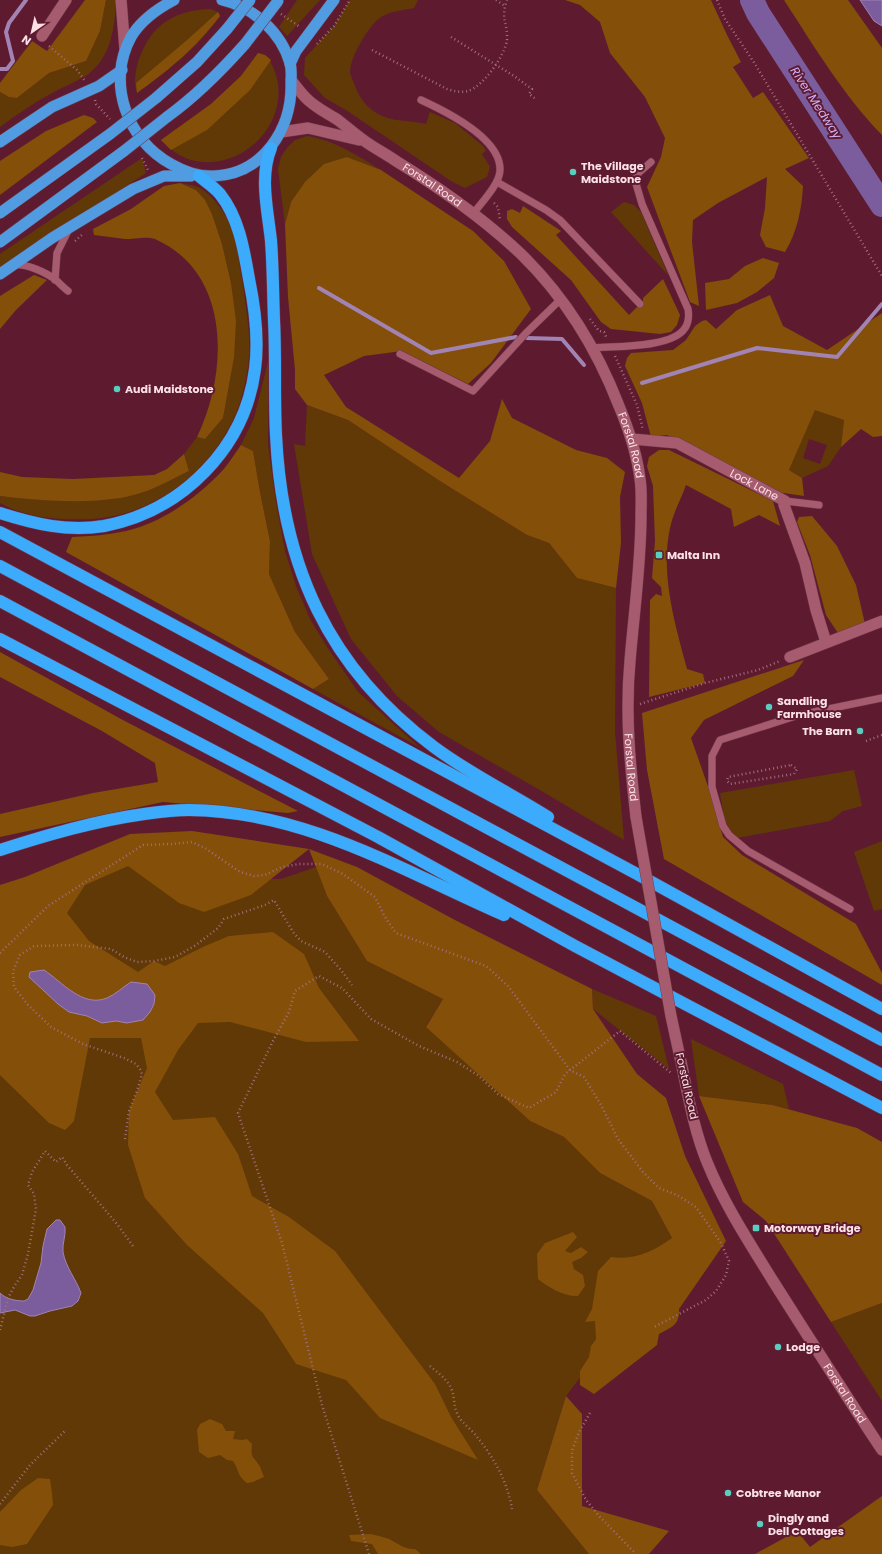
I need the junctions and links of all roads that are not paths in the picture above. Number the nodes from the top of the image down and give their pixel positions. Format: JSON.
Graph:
{"nodes":[{"id":1,"x":66,"y":0,"type":"edge"},
{"id":2,"x":121,"y":0,"type":"edge"},
{"id":3,"x":174,"y":0,"type":"edge"},
{"id":4,"x":222,"y":0,"type":"edge"},
{"id":5,"x":250,"y":0,"type":"edge"},
{"id":6,"x":334,"y":0,"type":"edge"},
{"id":7,"x":278,"y":1,"type":"edge"},
{"id":8,"x":42,"y":36,"type":"dead end"},
{"id":9,"x":125,"y":50,"type":"junction"},
{"id":10,"x":290,"y":64,"type":"junction"},
{"id":11,"x":122,"y":70,"type":"junction"},
{"id":12,"x":291,"y":80,"type":"junction"},
{"id":13,"x":421,"y":100,"type":"dead end"},
{"id":14,"x":281,"y":132,"type":"junction"},
{"id":15,"x":0,"y":142,"type":"edge"},
{"id":16,"x":366,"y":142,"type":"junction"},
{"id":17,"x":271,"y":148,"type":"junction"},
{"id":18,"x":651,"y":162,"type":"dead end"},
{"id":19,"x":199,"y":176,"type":"junction"},
{"id":20,"x":496,"y":182,"type":"junction"},
{"id":21,"x":0,"y":213,"type":"edge"},
{"id":22,"x":472,"y":214,"type":"junction"},
{"id":23,"x":69,"y":227,"type":"junction"},
{"id":24,"x":0,"y":242,"type":"edge"},
{"id":25,"x":10,"y":266,"type":"junction"},
{"id":26,"x":0,"y":274,"type":"edge"},
{"id":27,"x":55,"y":280,"type":"junction"},
{"id":28,"x":68,"y":291,"type":"dead end"},
{"id":29,"x":561,"y":299,"type":"junction"},
{"id":30,"x":640,"y":304,"type":"dead end"},
{"id":31,"x":593,"y":348,"type":"junction"},
{"id":32,"x":400,"y":354,"type":"dead end"},
{"id":33,"x":632,"y":439,"type":"junction"},
{"id":34,"x":785,"y":501,"type":"junction"},
{"id":35,"x":819,"y":505,"type":"dead end"},
{"id":36,"x":0,"y":513,"type":"edge"},
{"id":37,"x":0,"y":532,"type":"edge"},
{"id":38,"x":0,"y":566,"type":"edge"},
{"id":39,"x":0,"y":601,"type":"edge"},
{"id":40,"x":882,"y":621,"type":"edge"},
{"id":41,"x":0,"y":639,"type":"edge"},
{"id":42,"x":826,"y":642,"type":"junction"},
{"id":43,"x":790,"y":657,"type":"road end"},
{"id":44,"x":882,"y":698,"type":"edge"},
{"id":45,"x":0,"y":850,"type":"edge"},
{"id":46,"x":637,"y":874,"type":"junction"},
{"id":47,"x":850,"y":909,"type":"dead end"},
{"id":48,"x":575,"y":946,"type":"junction"},
{"id":49,"x":882,"y":1009,"type":"edge"},
{"id":50,"x":882,"y":1040,"type":"edge"},
{"id":51,"x":882,"y":1075,"type":"edge"},
{"id":52,"x":882,"y":1108,"type":"edge"},
{"id":53,"x":882,"y":1450,"type":"edge"}],
"edges":[{"from":1,"to":8,"type":"street"},
{"from":2,"to":9,"type":"street"},
{"from":3,"to":9,"type":"highway"},
{"from":4,"to":10,"type":"highway"},
{"from":5,"to":21,"type":"highway","bridge":true},
{"from":6,"to":10,"type":"highway"},
{"from":7,"to":24,"type":"highway","bridge":true},
{"from":9,"to":11,"type":"highway"},
{"from":10,"to":12,"type":"highway"},
{"from":11,"to":15,"type":"highway"},
{"from":11,"to":19,"type":"highway"},
{"from":12,"to":14,"type":"highway"},
{"from":12,"to":16,"type":"street","name":"Forstal Road"},
{"from":13,"to":20,"type":"lane"},
{"from":14,"to":16,"type":"street","name":"Forstal Road"},
{"from":14,"to":17,"type":"highway"},
{"from":16,"to":22,"type":"street","name":"Forstal Road"},
{"from":17,"to":19,"type":"highway"},
{"from":17,"to":46,"type":"highway"},
{"from":18,"to":31,"type":"lane"},
{"from":19,"to":23,"type":"highway"},
{"from":19,"to":36,"type":"highway"},
{"from":20,"to":22,"type":"lane"},
{"from":20,"to":30,"type":"lane"},
{"from":22,"to":29,"type":"street","name":"Forstal Road"},
{"from":23,"to":25,"type":"highway"},
{"from":23,"to":27,"type":"lane"},
{"from":25,"to":26,"type":"highway"},
{"from":25,"to":27,"type":"lane"},
{"from":27,"to":28,"type":"lane"},
{"from":29,"to":31,"type":"street","name":"Forstal Road"},
{"from":29,"to":32,"type":"lane"},
{"from":31,"to":33,"type":"street","name":"Forstal Road"},
{"from":33,"to":34,"type":"street","name":"Lock Lane"},
{"from":33,"to":53,"type":"street","name":"Forstal Road","bridge":true},
{"from":34,"to":35,"type":"lane"},
{"from":34,"to":42,"type":"street","name":"Lock Lane"},
{"from":37,"to":46,"type":"highway"},
{"from":38,"to":50,"type":"highway"},
{"from":39,"to":51,"type":"highway"},
{"from":40,"to":42,"type":"street"},
{"from":41,"to":48,"type":"highway"},
{"from":42,"to":43,"type":"street"},
{"from":44,"to":47,"type":"lane"},
{"from":45,"to":48,"type":"highway"},
{"from":46,"to":49,"type":"highway"},
{"from":48,"to":52,"type":"highway"}]}
